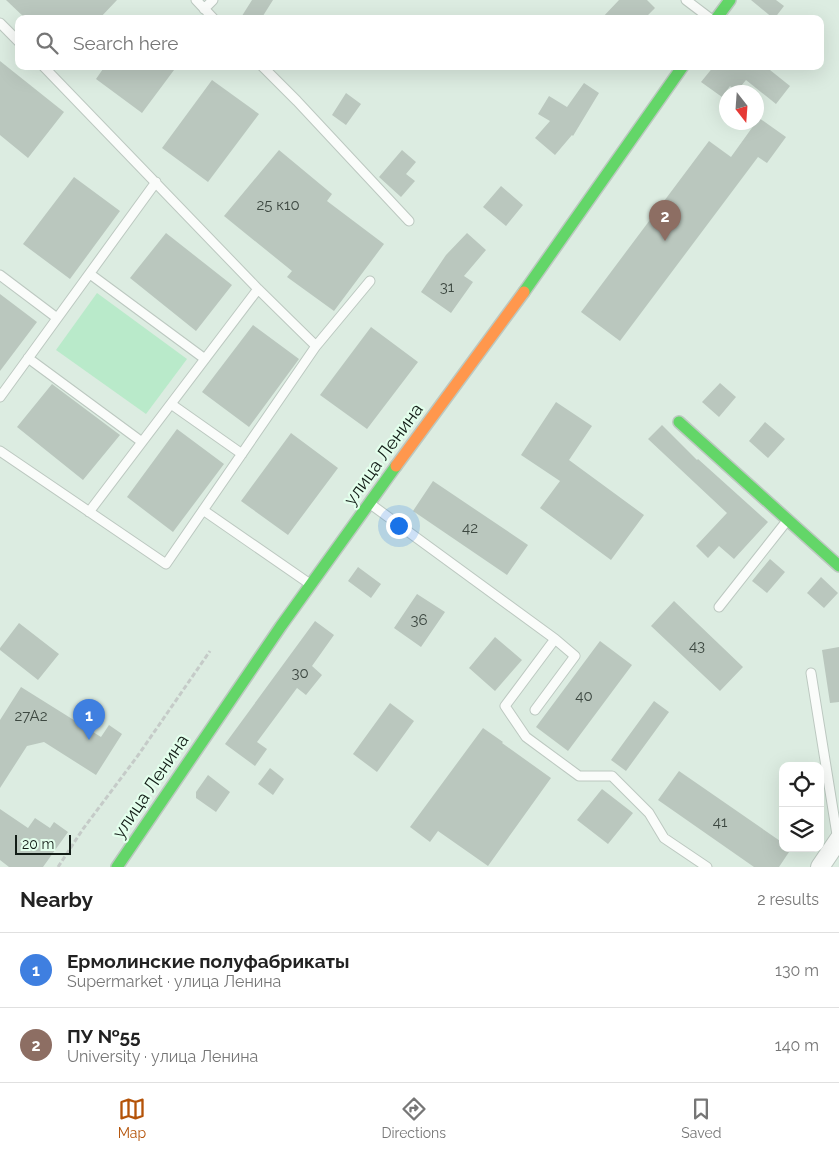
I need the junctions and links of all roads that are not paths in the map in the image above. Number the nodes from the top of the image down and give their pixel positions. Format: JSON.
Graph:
{"nodes":[{"id":1,"x":196,"y":0,"type":"edge"},
{"id":2,"x":213,"y":0,"type":"edge"},
{"id":3,"x":686,"y":0,"type":"edge"},
{"id":4,"x":730,"y":0,"type":"edge"},
{"id":5,"x":204,"y":9,"type":"junction"},
{"id":6,"x":210,"y":15,"type":"edge"},
{"id":7,"x":706,"y":15,"type":"edge"},
{"id":8,"x":719,"y":15,"type":"edge"},
{"id":9,"x":0,"y":23,"type":"edge"},
{"id":10,"x":15,"y":38,"type":"edge"},
{"id":11,"x":47,"y":70,"type":"edge"},
{"id":12,"x":266,"y":70,"type":"edge"},
{"id":13,"x":680,"y":70,"type":"edge"},
{"id":14,"x":156,"y":182,"type":"junction"},
{"id":15,"x":409,"y":221,"type":"dead end"},
{"id":16,"x":90,"y":274,"type":"junction"},
{"id":17,"x":0,"y":275,"type":"edge"},
{"id":18,"x":370,"y":281,"type":"dead end"},
{"id":19,"x":258,"y":289,"type":"junction"},
{"id":20,"x":58,"y":318,"type":"junction"},
{"id":21,"x":316,"y":346,"type":"junction"},
{"id":22,"x":28,"y":358,"type":"junction"},
{"id":23,"x":205,"y":359,"type":"junction"},
{"id":24,"x":0,"y":397,"type":"edge"},
{"id":25,"x":171,"y":404,"type":"junction"},
{"id":26,"x":680,"y":422,"type":"dead end"},
{"id":27,"x":142,"y":442,"type":"junction"},
{"id":28,"x":0,"y":451,"type":"edge"},
{"id":29,"x":242,"y":454,"type":"junction"},
{"id":30,"x":368,"y":503,"type":"junction"},
{"id":31,"x":203,"y":510,"type":"junction"},
{"id":32,"x":89,"y":512,"type":"junction"},
{"id":33,"x":788,"y":520,"type":"junction"},
{"id":34,"x":839,"y":566,"type":"edge"},
{"id":35,"x":310,"y":585,"type":"junction"},
{"id":36,"x":719,"y":607,"type":"dead end"},
{"id":37,"x":555,"y":639,"type":"junction"},
{"id":38,"x":811,"y":673,"type":"dead end"},
{"id":39,"x":535,"y":710,"type":"dead end"},
{"id":40,"x":838,"y":840,"type":"edge"},
{"id":41,"x":117,"y":867,"type":"edge"},
{"id":42,"x":708,"y":867,"type":"edge"},
{"id":43,"x":820,"y":867,"type":"edge"}],
"edges":[{"from":1,"to":5,"type":"lane"},
{"from":2,"to":5,"type":"lane"},
{"from":3,"to":7,"type":"lane"},
{"from":4,"to":8,"type":"street"},
{"from":5,"to":6,"type":"lane"},
{"from":9,"to":10,"type":"lane"},
{"from":11,"to":14,"type":"lane"},
{"from":12,"to":15,"type":"lane"},
{"from":13,"to":30,"type":"street","name":"улица Ленина"},
{"from":14,"to":16,"type":"lane"},
{"from":14,"to":19,"type":"lane"},
{"from":16,"to":20,"type":"lane"},
{"from":16,"to":23,"type":"lane"},
{"from":17,"to":20,"type":"lane"},
{"from":18,"to":21,"type":"lane"},
{"from":19,"to":21,"type":"lane"},
{"from":19,"to":23,"type":"lane"},
{"from":20,"to":22,"type":"lane"},
{"from":21,"to":29,"type":"lane"},
{"from":22,"to":24,"type":"lane"},
{"from":22,"to":27,"type":"lane"},
{"from":23,"to":25,"type":"lane"},
{"from":25,"to":27,"type":"lane"},
{"from":25,"to":29,"type":"lane"},
{"from":26,"to":33,"type":"street"},
{"from":27,"to":32,"type":"lane"},
{"from":28,"to":32,"type":"lane"},
{"from":29,"to":31,"type":"lane"},
{"from":30,"to":35,"type":"street","name":"улица Ленина"},
{"from":30,"to":37,"type":"lane"},
{"from":31,"to":32,"type":"lane"},
{"from":31,"to":35,"type":"lane"},
{"from":33,"to":34,"type":"street"},
{"from":33,"to":36,"type":"lane"},
{"from":35,"to":41,"type":"street","name":"улица Ленина"},
{"from":37,"to":39,"type":"lane"},
{"from":37,"to":42,"type":"lane"},
{"from":38,"to":40,"type":"lane"},
{"from":40,"to":43,"type":"street"}]}
